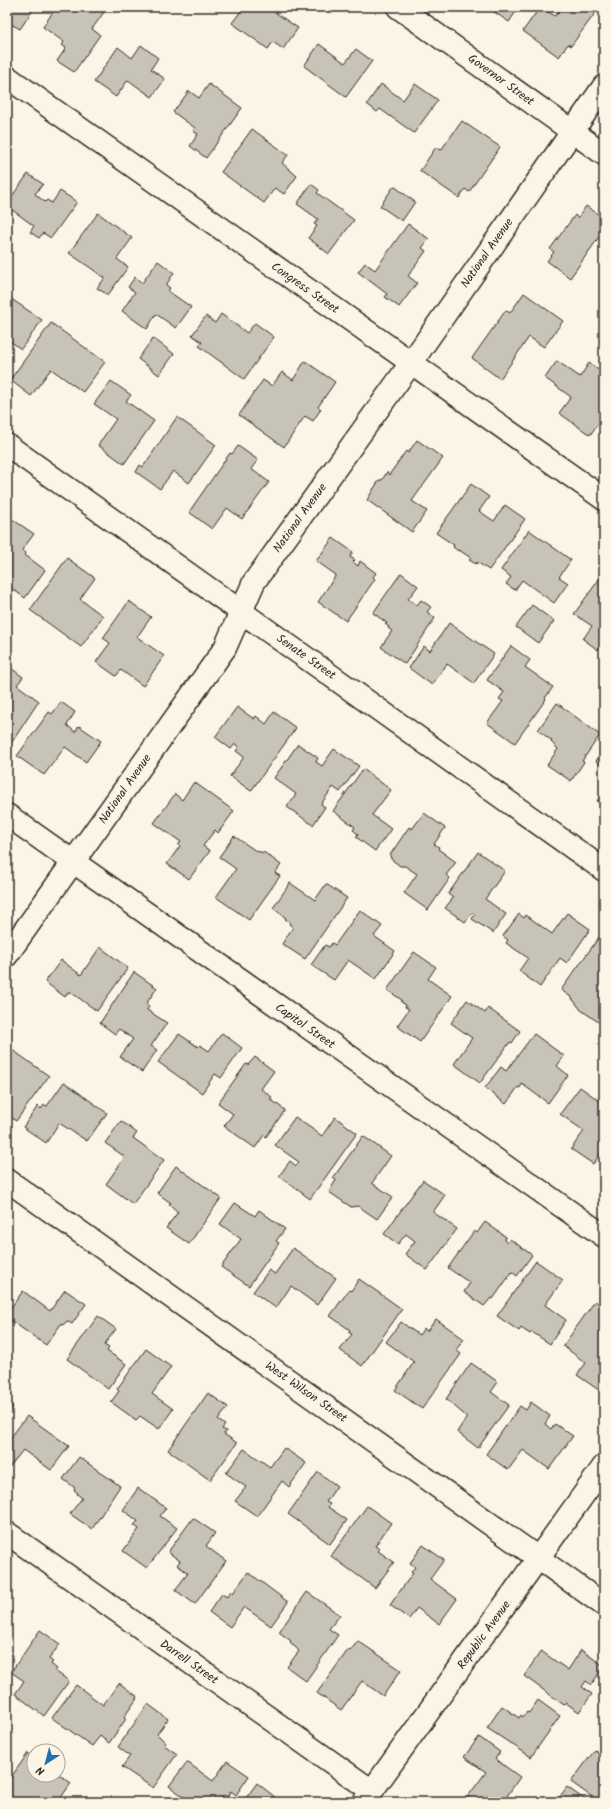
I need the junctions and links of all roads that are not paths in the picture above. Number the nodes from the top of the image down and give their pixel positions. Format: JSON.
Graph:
{"nodes":[{"id":1,"x":398,"y":7,"type":"edge"},
{"id":2,"x":7,"y":77,"type":"edge"},
{"id":3,"x":604,"y":86,"type":"edge"},
{"id":4,"x":572,"y":131,"type":"junction"},
{"id":5,"x":604,"y":154,"type":"edge"},
{"id":6,"x":411,"y":363,"type":"junction"},
{"id":7,"x":7,"y":446,"type":"edge"},
{"id":8,"x":604,"y":499,"type":"edge"},
{"id":9,"x":241,"y":612,"type":"junction"},
{"id":10,"x":7,"y":815,"type":"edge"},
{"id":11,"x":73,"y":862,"type":"junction"},
{"id":12,"x":604,"y":870,"type":"edge"},
{"id":13,"x":7,"y":955,"type":"edge"},
{"id":14,"x":7,"y":1180,"type":"edge"},
{"id":15,"x":604,"y":1236,"type":"edge"},
{"id":16,"x":604,"y":1466,"type":"edge"},
{"id":17,"x":7,"y":1533,"type":"edge"},
{"id":18,"x":540,"y":1558,"type":"junction"},
{"id":19,"x":604,"y":1605,"type":"edge"},
{"id":20,"x":368,"y":1796,"type":"edge"}],
"edges":[{"from":1,"to":4,"type":"street","name":"Governor Street"},
{"from":2,"to":6,"type":"street","name":"Congress Street"},
{"from":3,"to":4,"type":"street","name":"National Avenue"},
{"from":4,"to":5,"type":"street","name":"Governor Street"},
{"from":4,"to":6,"type":"street","name":"National Avenue"},
{"from":6,"to":8,"type":"street","name":"Congress Street"},
{"from":6,"to":9,"type":"street","name":"National Avenue"},
{"from":7,"to":9,"type":"street","name":"Senate Street"},
{"from":9,"to":11,"type":"street","name":"National Avenue"},
{"from":9,"to":12,"type":"street","name":"Senate Street"},
{"from":10,"to":11,"type":"street","name":"Capitol Street"},
{"from":11,"to":13,"type":"street","name":"National Avenue"},
{"from":11,"to":15,"type":"street","name":"Capitol Street"},
{"from":14,"to":18,"type":"street","name":"West Wilson Street"},
{"from":16,"to":18,"type":"street","name":"Republic Avenue"},
{"from":17,"to":20,"type":"street","name":"Darrell Street"},
{"from":18,"to":19,"type":"street","name":"West Wilson Street"},
{"from":18,"to":20,"type":"street","name":"Republic Avenue"}]}
